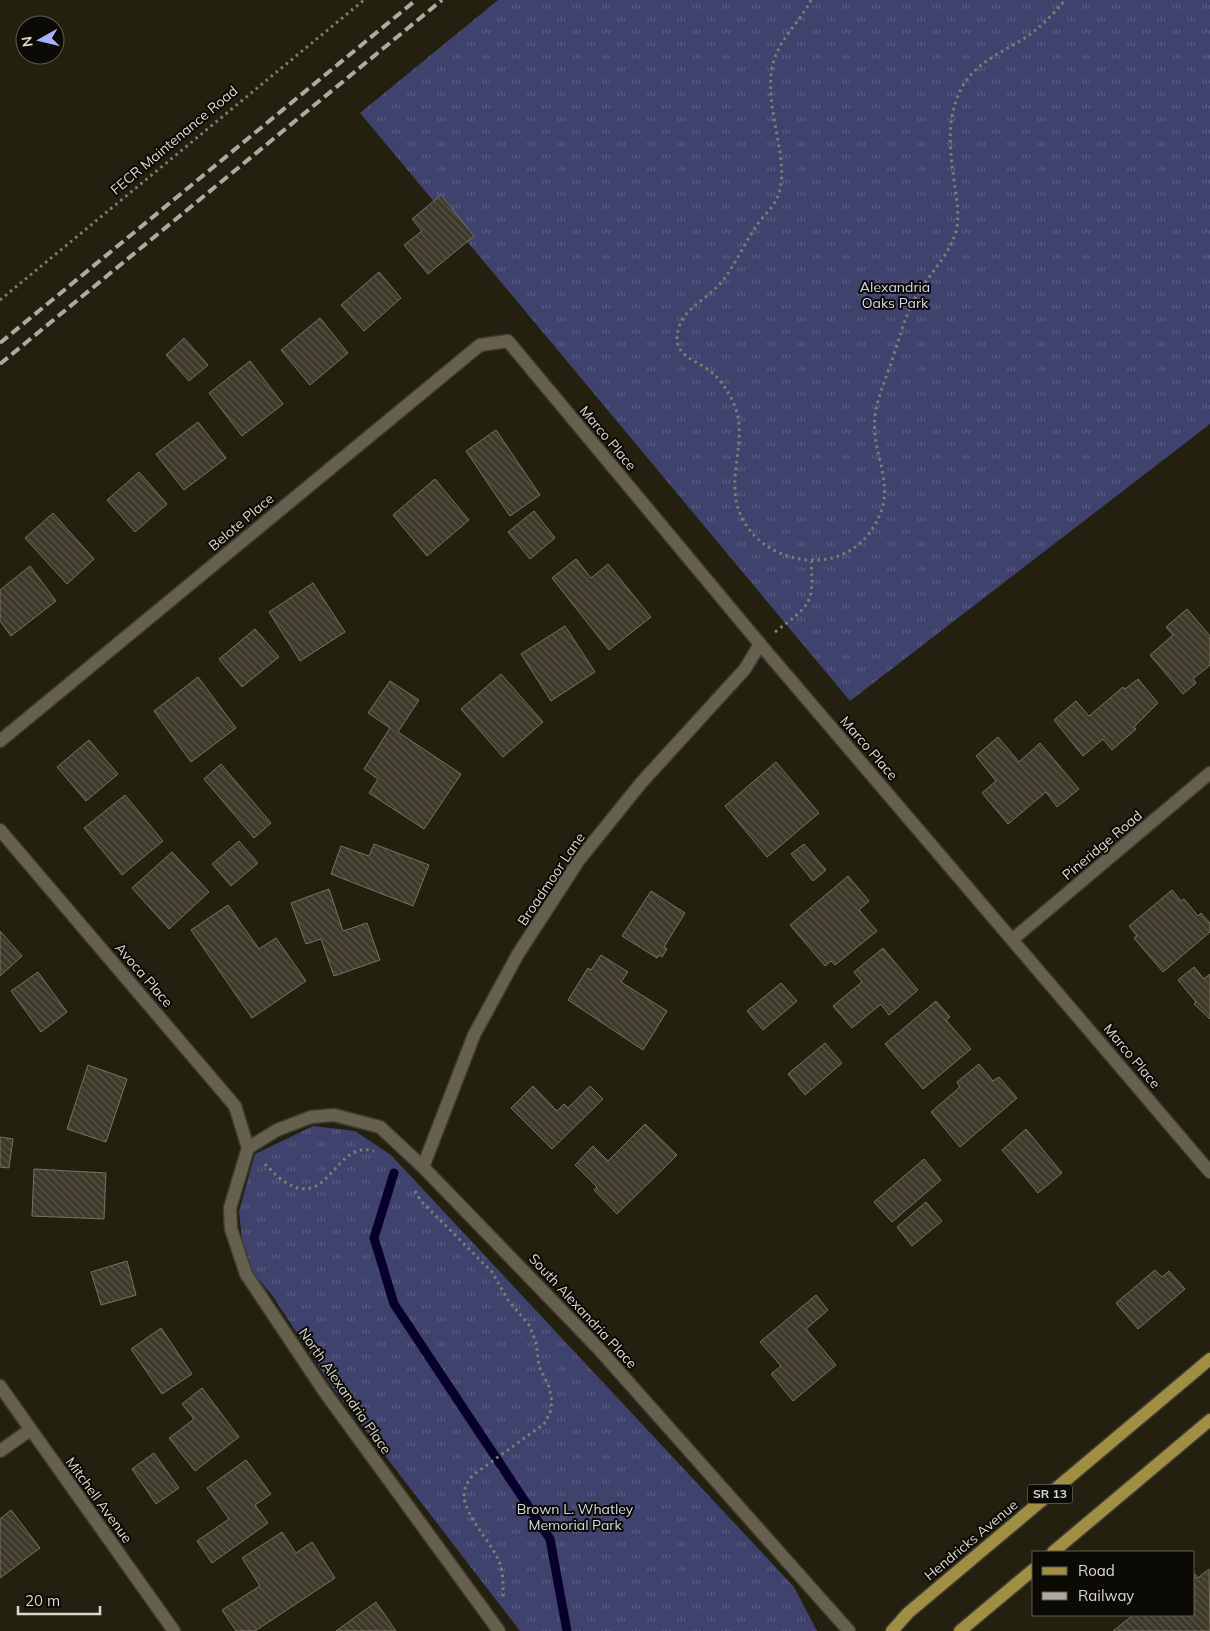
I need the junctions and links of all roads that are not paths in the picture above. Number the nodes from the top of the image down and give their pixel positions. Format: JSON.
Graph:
{"nodes":[{"id":1,"x":508,"y":341,"type":"joint"},
{"id":2,"x":760,"y":644,"type":"junction"},
{"id":3,"x":0,"y":741,"type":"edge"},
{"id":4,"x":1210,"y":773,"type":"edge"},
{"id":5,"x":0,"y":830,"type":"edge"},
{"id":6,"x":1013,"y":939,"type":"junction"},
{"id":7,"x":248,"y":1148,"type":"junction"},
{"id":8,"x":423,"y":1167,"type":"junction"},
{"id":9,"x":1210,"y":1172,"type":"edge"},
{"id":10,"x":1210,"y":1359,"type":"edge"},
{"id":11,"x":0,"y":1386,"type":"edge"},
{"id":12,"x":1210,"y":1420,"type":"edge"},
{"id":13,"x":30,"y":1430,"type":"junction"},
{"id":14,"x":0,"y":1451,"type":"edge"},
{"id":15,"x":1054,"y":1551,"type":"edge"},
{"id":16,"x":1032,"y":1571,"type":"edge"},
{"id":17,"x":174,"y":1631,"type":"edge"},
{"id":18,"x":499,"y":1631,"type":"edge"},
{"id":19,"x":849,"y":1631,"type":"edge"},
{"id":20,"x":892,"y":1631,"type":"edge"},
{"id":21,"x":960,"y":1631,"type":"edge"}],
"edges":[{"from":1,"to":2,"type":"street","name":"Marco Place"},
{"from":1,"to":3,"type":"street","name":"Belote Place"},
{"from":2,"to":6,"type":"street","name":"Marco Place"},
{"from":2,"to":8,"type":"street","name":"Broadmoor Lane"},
{"from":4,"to":6,"type":"street","name":"Pineridge Road"},
{"from":5,"to":7,"type":"street","name":"Avoca Place"},
{"from":6,"to":9,"type":"street","name":"Marco Place"},
{"from":7,"to":8,"type":"street","name":"South Alexandria Place"},
{"from":7,"to":18,"type":"street","name":"North Alexandria Place"},
{"from":8,"to":19,"type":"street","name":"South Alexandria Place"},
{"from":10,"to":20,"type":"main road","name":"Hendricks Avenue","number":"SR 13"},
{"from":11,"to":13,"type":"street","name":"Mitchell Avenue"},
{"from":12,"to":15,"type":"main road"},
{"from":13,"to":14,"type":"street"},
{"from":13,"to":17,"type":"street","name":"Mitchell Avenue"},
{"from":16,"to":21,"type":"main road"}]}
